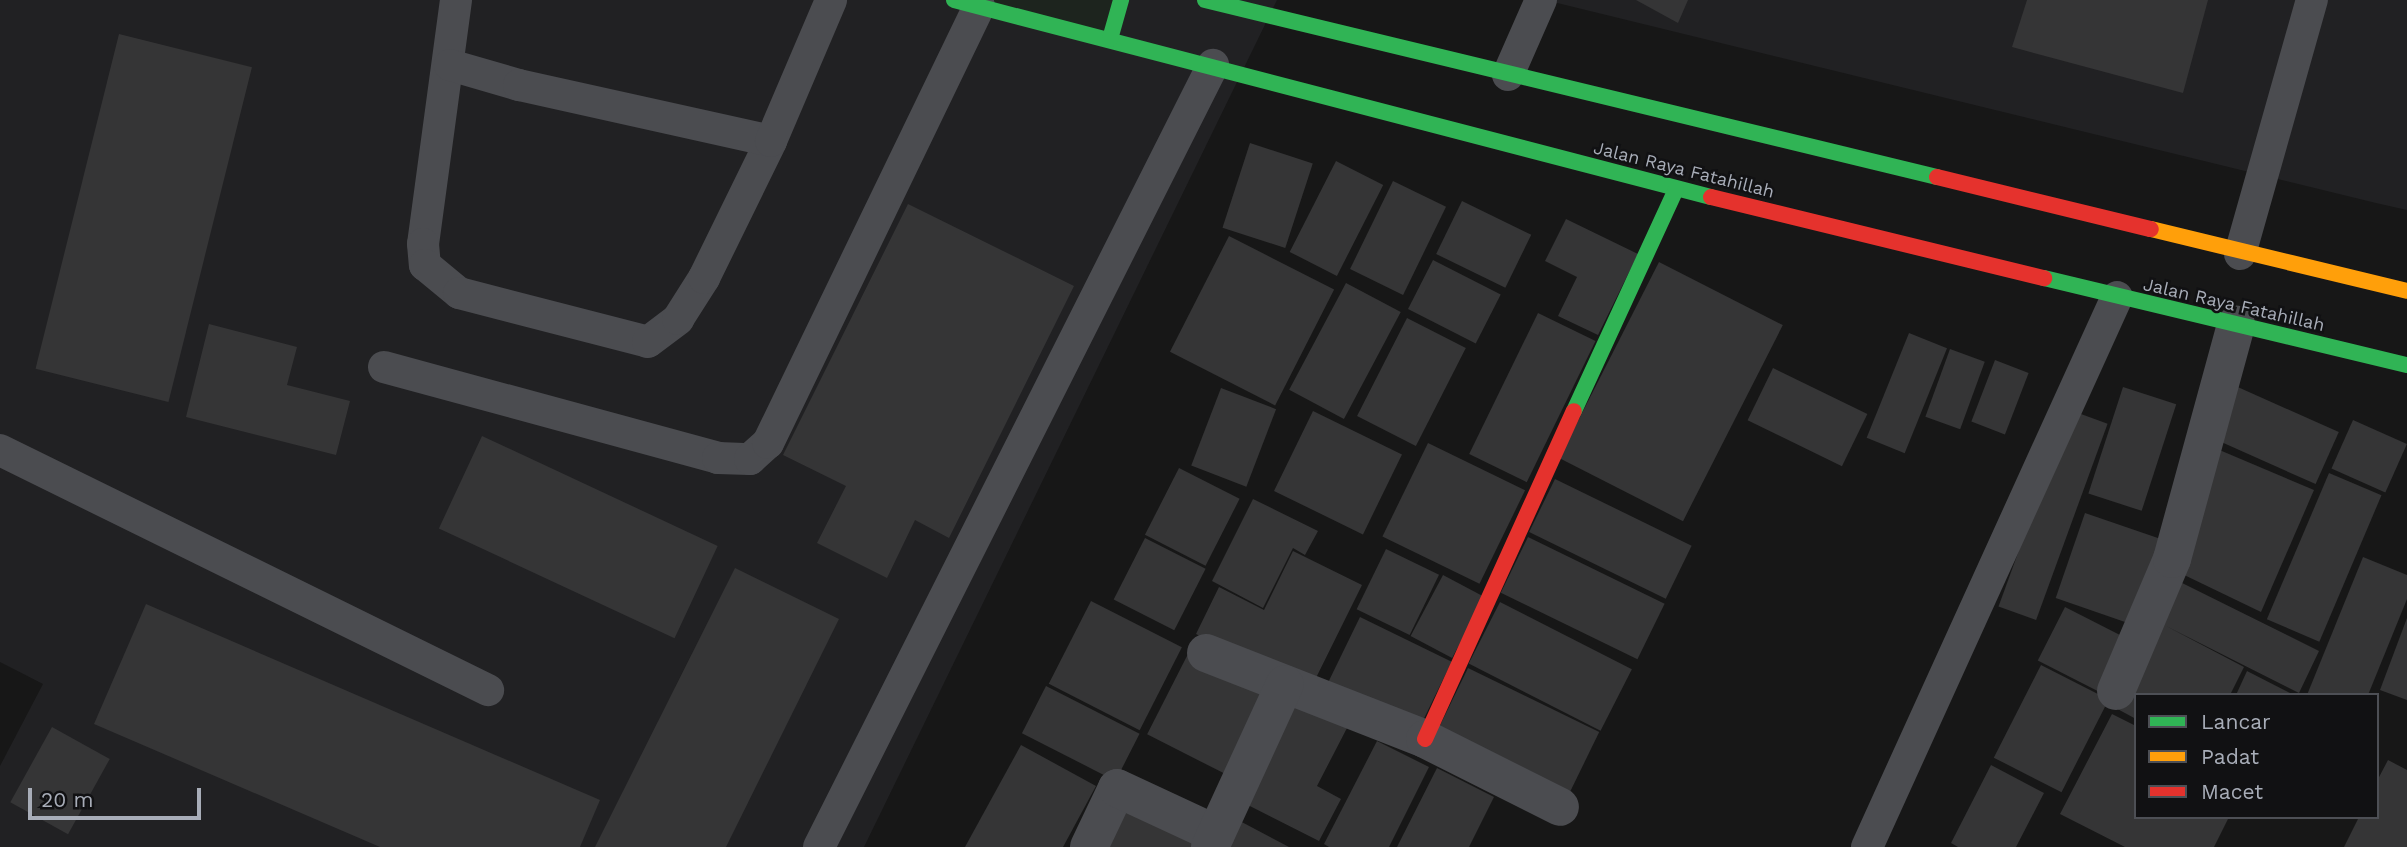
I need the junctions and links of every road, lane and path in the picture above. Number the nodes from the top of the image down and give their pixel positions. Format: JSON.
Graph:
{"nodes":[{"id":1,"x":456,"y":0,"type":"edge"},
{"id":2,"x":831,"y":0,"type":"edge"},
{"id":3,"x":1121,"y":0,"type":"edge"},
{"id":4,"x":1205,"y":0,"type":"edge"},
{"id":5,"x":1541,"y":0,"type":"edge"},
{"id":6,"x":2312,"y":0,"type":"edge"},
{"id":7,"x":966,"y":3,"type":"edge"},
{"id":8,"x":1110,"y":39,"type":"junction"},
{"id":9,"x":450,"y":65,"type":"junction"},
{"id":10,"x":1213,"y":65,"type":"junction"},
{"id":11,"x":1508,"y":75,"type":"junction"},
{"id":12,"x":771,"y":141,"type":"junction"},
{"id":13,"x":1676,"y":189,"type":"junction"},
{"id":14,"x":2240,"y":254,"type":"junction"},
{"id":15,"x":2401,"y":284,"type":"edge"},
{"id":16,"x":2117,"y":297,"type":"junction"},
{"id":17,"x":2236,"y":325,"type":"junction"},
{"id":18,"x":2407,"y":365,"type":"edge"},
{"id":19,"x":384,"y":367,"type":"dead end"},
{"id":20,"x":0,"y":450,"type":"edge"},
{"id":21,"x":1206,"y":653,"type":"dead end"},
{"id":22,"x":1285,"y":684,"type":"junction"},
{"id":23,"x":488,"y":690,"type":"dead end"},
{"id":24,"x":2116,"y":691,"type":"dead end"},
{"id":25,"x":1425,"y":739,"type":"junction"},
{"id":26,"x":1560,"y":807,"type":"dead end"},
{"id":27,"x":1213,"y":841,"type":"edge"},
{"id":28,"x":818,"y":847,"type":"edge"},
{"id":29,"x":1089,"y":847,"type":"edge"},
{"id":30,"x":1867,"y":847,"type":"edge"}],
"edges":[{"from":1,"to":9,"type":"lane"},
{"from":2,"to":12,"type":"lane"},
{"from":3,"to":8,"type":"main road"},
{"from":4,"to":11,"type":"main road"},
{"from":5,"to":11,"type":"lane"},
{"from":6,"to":14,"type":"lane"},
{"from":7,"to":8,"type":"main road","name":"Jalan Raya Fatahillah"},
{"from":7,"to":19,"type":"lane"},
{"from":8,"to":10,"type":"main road","name":"Jalan Raya Fatahillah"},
{"from":9,"to":12,"type":"lane"},
{"from":9,"to":12,"type":"lane"},
{"from":10,"to":13,"type":"main road","name":"Jalan Raya Fatahillah"},
{"from":10,"to":28,"type":"lane"},
{"from":11,"to":14,"type":"main road"},
{"from":13,"to":16,"type":"main road","name":"Jalan Raya Fatahillah"},
{"from":13,"to":25,"type":"main road"},
{"from":14,"to":15,"type":"main road"},
{"from":16,"to":17,"type":"main road","name":"Jalan Raya Fatahillah"},
{"from":16,"to":30,"type":"lane"},
{"from":17,"to":18,"type":"main road","name":"Jalan Raya Fatahillah"},
{"from":17,"to":24,"type":"street"},
{"from":20,"to":23,"type":"lane"},
{"from":21,"to":22,"type":"street"},
{"from":22,"to":25,"type":"street"},
{"from":22,"to":27,"type":"street"},
{"from":25,"to":26,"type":"street"},
{"from":27,"to":29,"type":"street"}]}
